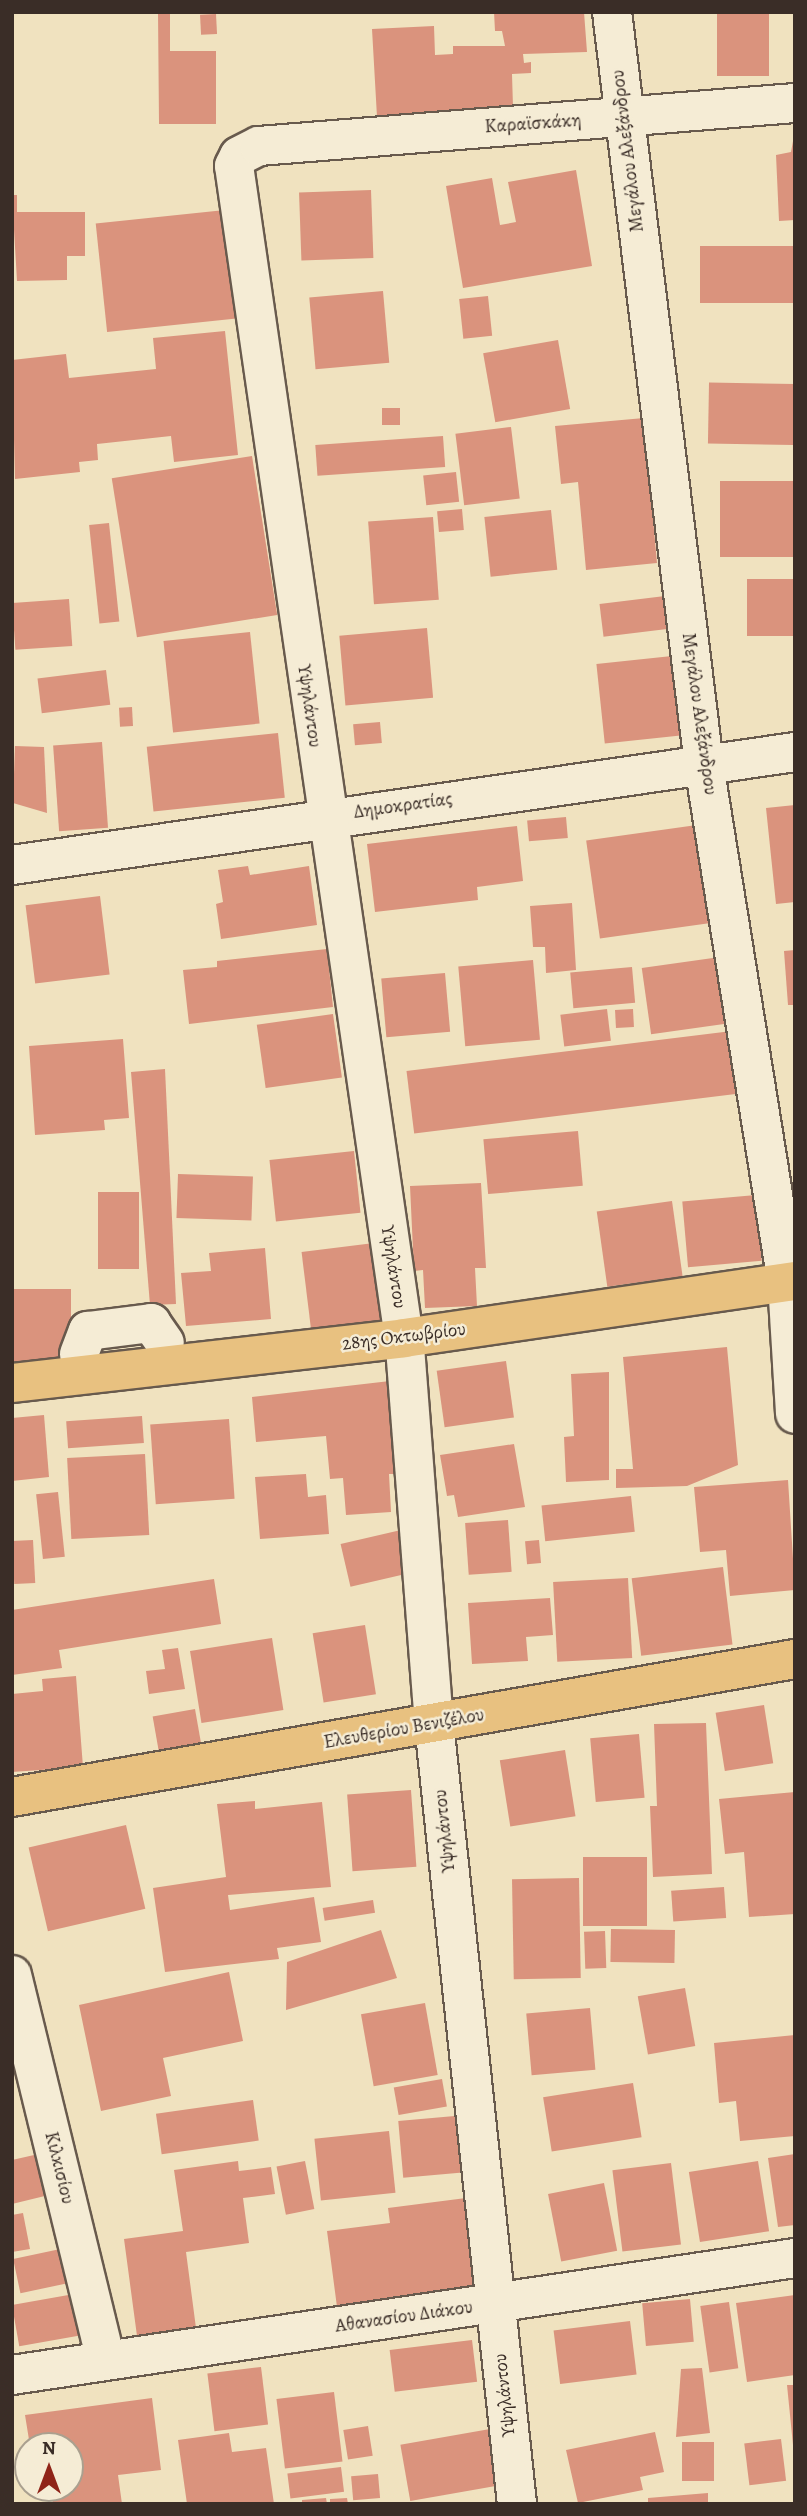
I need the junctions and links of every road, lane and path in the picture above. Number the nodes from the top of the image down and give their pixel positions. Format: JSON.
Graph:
{"nodes":[{"id":1,"x":612,"y":12,"type":"edge"},
{"id":2,"x":795,"y":103,"type":"edge"},
{"id":3,"x":623,"y":117,"type":"junction"},
{"id":4,"x":272,"y":145,"type":"joint"},
{"id":5,"x":795,"y":752,"type":"edge"},
{"id":6,"x":704,"y":765,"type":"junction"},
{"id":7,"x":325,"y":817,"type":"junction"},
{"id":8,"x":12,"y":865,"type":"edge"},
{"id":9,"x":791,"y":1281,"type":"edge"},
{"id":10,"x":404,"y":1338,"type":"junction"},
{"id":11,"x":165,"y":1343,"type":"dead end"},
{"id":12,"x":79,"y":1354,"type":"dead end"},
{"id":13,"x":12,"y":1382,"type":"edge"},
{"id":14,"x":795,"y":1414,"type":"edge"},
{"id":15,"x":795,"y":1659,"type":"edge"},
{"id":16,"x":434,"y":1724,"type":"junction"},
{"id":17,"x":12,"y":1797,"type":"edge"},
{"id":18,"x":12,"y":1975,"type":"edge"},
{"id":19,"x":795,"y":2258,"type":"edge"},
{"id":20,"x":495,"y":2304,"type":"junction"},
{"id":21,"x":106,"y":2360,"type":"junction"},
{"id":22,"x":12,"y":2375,"type":"edge"},
{"id":23,"x":517,"y":2504,"type":"edge"}],
"edges":[{"from":1,"to":3,"type":"street","name":"Μεγάλου Αλεξάνδρου"},
{"from":2,"to":3,"type":"street","name":"Καραϊσκάκη"},
{"from":3,"to":4,"type":"street","name":"Καραϊσκάκη"},
{"from":3,"to":6,"type":"street","name":"Μεγάλου Αλεξάνδρου"},
{"from":4,"to":7,"type":"street","name":"Υψηλάντου"},
{"from":5,"to":6,"type":"street","name":"Δημοκρατίας"},
{"from":6,"to":7,"type":"street","name":"Δημοκρατίας"},
{"from":6,"to":9,"type":"street","name":"Μεγάλου Αλεξάνδρου"},
{"from":7,"to":8,"type":"street","name":"Δημοκρατίας"},
{"from":7,"to":10,"type":"street","name":"Υψηλάντου"},
{"from":9,"to":10,"type":"main road","name":"28ης Οκτωβρίου"},
{"from":9,"to":14,"type":"street","name":"Μεγάλου Αλεξάνδρου"},
{"from":10,"to":13,"type":"main road","name":"28ης Οκτωβρίου"},
{"from":10,"to":16,"type":"street","name":"Υψηλάντου"},
{"from":11,"to":12,"type":"street"},
{"from":15,"to":16,"type":"main road","name":"Ελευθερίου Βενιζέλου"},
{"from":16,"to":17,"type":"main road","name":"Ελευθερίου Βενιζέλου"},
{"from":16,"to":20,"type":"street","name":"Υψηλάντου"},
{"from":18,"to":21,"type":"street","name":"Κιλκισίου"},
{"from":19,"to":20,"type":"street","name":"Αθανασίου Διάκου"},
{"from":20,"to":21,"type":"street","name":"Αθανασίου Διάκου"},
{"from":20,"to":23,"type":"street","name":"Υψηλάντου"},
{"from":21,"to":22,"type":"street","name":"Αθανασίου Διάκου"}]}
